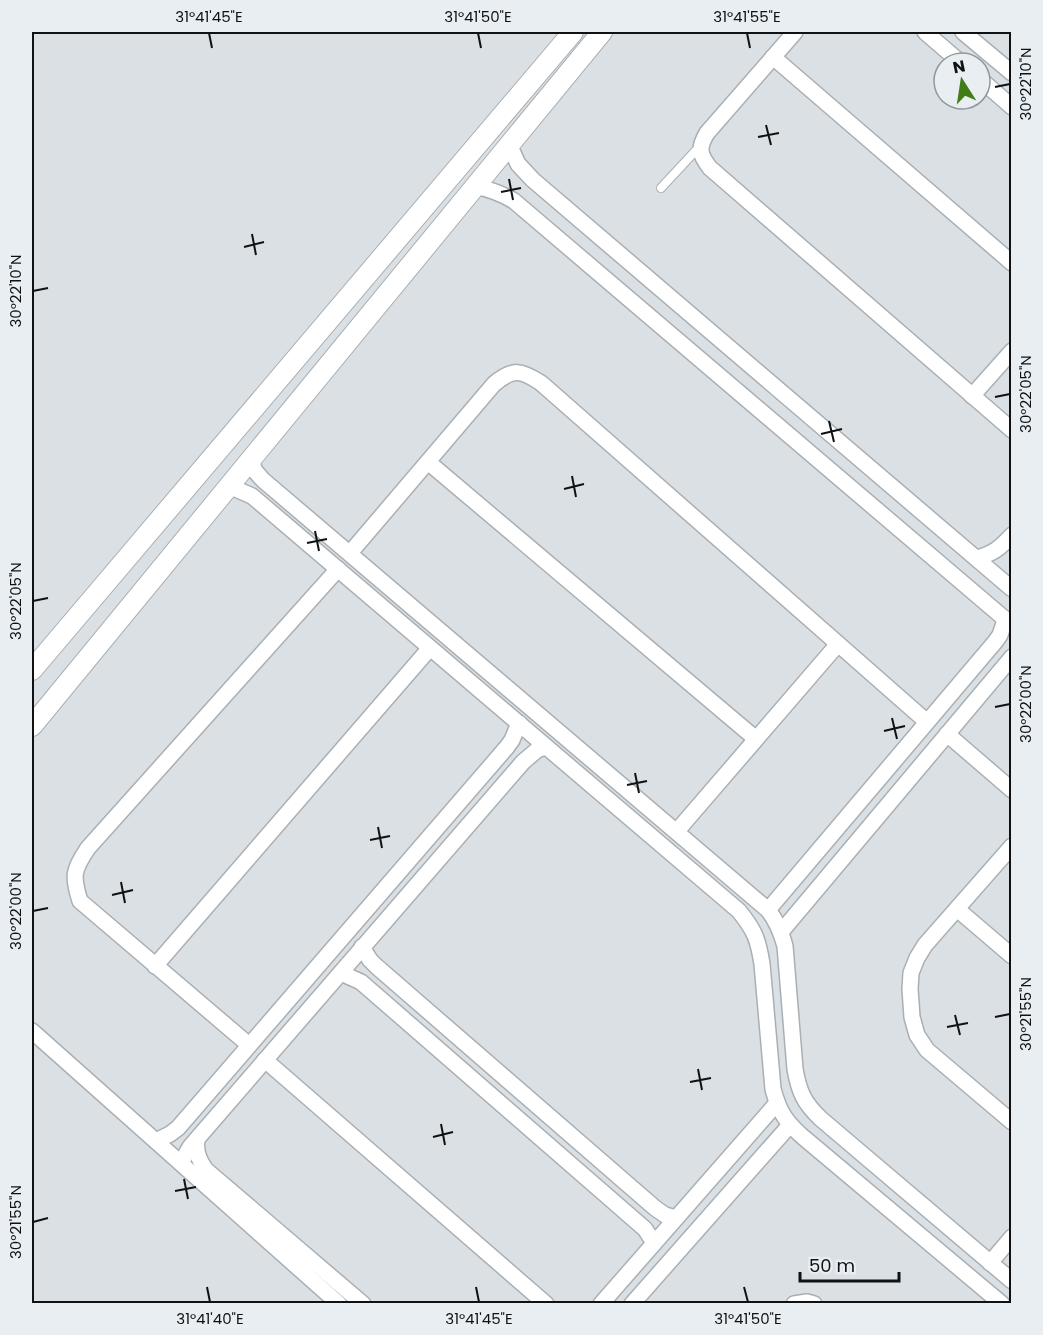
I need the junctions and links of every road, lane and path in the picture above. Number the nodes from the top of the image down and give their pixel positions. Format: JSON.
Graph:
{"nodes":[{"id":1,"x":573,"y":32,"type":"edge"},
{"id":2,"x":602,"y":32,"type":"edge"},
{"id":3,"x":795,"y":32,"type":"edge"},
{"id":4,"x":925,"y":32,"type":"edge"},
{"id":5,"x":963,"y":32,"type":"edge"},
{"id":6,"x":947,"y":51,"type":"edge"},
{"id":7,"x":773,"y":57,"type":"junction"},
{"id":8,"x":1011,"y":73,"type":"edge"},
{"id":9,"x":992,"y":89,"type":"edge"},
{"id":10,"x":1011,"y":106,"type":"edge"},
{"id":11,"x":509,"y":144,"type":"junction"},
{"id":12,"x":701,"y":145,"type":"junction"},
{"id":13,"x":474,"y":186,"type":"junction"},
{"id":14,"x":661,"y":188,"type":"dead end"},
{"id":15,"x":1011,"y":263,"type":"edge"},
{"id":16,"x":1011,"y":351,"type":"edge"},
{"id":17,"x":972,"y":396,"type":"junction"},
{"id":18,"x":1011,"y":430,"type":"edge"},
{"id":19,"x":250,"y":460,"type":"junction"},
{"id":20,"x":428,"y":462,"type":"junction"},
{"id":21,"x":229,"y":486,"type":"junction"},
{"id":22,"x":1011,"y":535,"type":"edge"},
{"id":23,"x":350,"y":553,"type":"junction"},
{"id":24,"x":976,"y":558,"type":"junction"},
{"id":25,"x":338,"y":569,"type":"junction"},
{"id":26,"x":1010,"y":583,"type":"edge"},
{"id":27,"x":1008,"y":622,"type":"edge"},
{"id":28,"x":838,"y":644,"type":"junction"},
{"id":29,"x":430,"y":648,"type":"junction"},
{"id":30,"x":1011,"y":657,"type":"edge"},
{"id":31,"x":32,"y":670,"type":"edge"},
{"id":32,"x":927,"y":722,"type":"junction"},
{"id":33,"x":519,"y":723,"type":"junction"},
{"id":34,"x":32,"y":726,"type":"edge"},
{"id":35,"x":947,"y":734,"type":"junction"},
{"id":36,"x":756,"y":739,"type":"junction"},
{"id":37,"x":546,"y":747,"type":"junction"},
{"id":38,"x":1011,"y":790,"type":"edge"},
{"id":39,"x":677,"y":831,"type":"junction"},
{"id":40,"x":1011,"y":846,"type":"edge"},
{"id":41,"x":957,"y":909,"type":"junction"},
{"id":42,"x":768,"y":910,"type":"junction"},
{"id":43,"x":781,"y":932,"type":"junction"},
{"id":44,"x":362,"y":947,"type":"junction"},
{"id":45,"x":1011,"y":956,"type":"edge"},
{"id":46,"x":155,"y":966,"type":"junction"},
{"id":47,"x":340,"y":973,"type":"junction"},
{"id":48,"x":32,"y":1031,"type":"edge"},
{"id":49,"x":249,"y":1045,"type":"junction"},
{"id":50,"x":265,"y":1060,"type":"junction"},
{"id":51,"x":777,"y":1103,"type":"junction"},
{"id":52,"x":1011,"y":1122,"type":"edge"},
{"id":53,"x":790,"y":1125,"type":"junction"},
{"id":54,"x":197,"y":1140,"type":"junction"},
{"id":55,"x":156,"y":1141,"type":"junction"},
{"id":56,"x":181,"y":1164,"type":"junction"},
{"id":57,"x":655,"y":1208,"type":"junction"},
{"id":58,"x":676,"y":1218,"type":"junction"},
{"id":59,"x":641,"y":1225,"type":"junction"},
{"id":60,"x":955,"y":1233,"type":"junction"},
{"id":61,"x":1011,"y":1237,"type":"edge"},
{"id":62,"x":654,"y":1242,"type":"junction"},
{"id":63,"x":939,"y":1251,"type":"junction"},
{"id":64,"x":990,"y":1263,"type":"junction"},
{"id":65,"x":1011,"y":1281,"type":"edge"},
{"id":66,"x":339,"y":1304,"type":"edge"},
{"id":67,"x":363,"y":1304,"type":"edge"},
{"id":68,"x":546,"y":1304,"type":"edge"},
{"id":69,"x":601,"y":1304,"type":"edge"},
{"id":70,"x":632,"y":1304,"type":"edge"},
{"id":71,"x":794,"y":1304,"type":"edge"},
{"id":72,"x":814,"y":1304,"type":"edge"},
{"id":73,"x":1002,"y":1304,"type":"edge"}],
"edges":[{"from":1,"to":31,"type":"street"},
{"from":2,"to":11,"type":"street"},
{"from":3,"to":7,"type":"street"},
{"from":4,"to":6,"type":"street"},
{"from":5,"to":8,"type":"street"},
{"from":7,"to":12,"type":"street"},
{"from":7,"to":15,"type":"street"},
{"from":9,"to":10,"type":"street"},
{"from":11,"to":13,"type":"street"},
{"from":11,"to":24,"type":"street"},
{"from":12,"to":14,"type":"lane"},
{"from":12,"to":17,"type":"street"},
{"from":13,"to":19,"type":"street"},
{"from":13,"to":27,"type":"street"},
{"from":16,"to":17,"type":"street"},
{"from":17,"to":18,"type":"street"},
{"from":19,"to":21,"type":"street"},
{"from":19,"to":23,"type":"street"},
{"from":20,"to":23,"type":"street"},
{"from":20,"to":28,"type":"street"},
{"from":20,"to":36,"type":"street"},
{"from":21,"to":25,"type":"street"},
{"from":21,"to":34,"type":"street"},
{"from":22,"to":24,"type":"street"},
{"from":23,"to":39,"type":"street"},
{"from":24,"to":26,"type":"street"},
{"from":25,"to":29,"type":"street"},
{"from":25,"to":46,"type":"street"},
{"from":27,"to":32,"type":"street"},
{"from":28,"to":32,"type":"street"},
{"from":28,"to":36,"type":"street"},
{"from":29,"to":33,"type":"street"},
{"from":29,"to":46,"type":"street"},
{"from":30,"to":35,"type":"street"},
{"from":32,"to":42,"type":"street"},
{"from":33,"to":37,"type":"street"},
{"from":33,"to":49,"type":"street"},
{"from":35,"to":38,"type":"street"},
{"from":35,"to":43,"type":"street"},
{"from":36,"to":39,"type":"street"},
{"from":37,"to":44,"type":"street"},
{"from":37,"to":51,"type":"street"},
{"from":39,"to":42,"type":"street"},
{"from":40,"to":41,"type":"street"},
{"from":41,"to":45,"type":"street"},
{"from":41,"to":52,"type":"street"},
{"from":42,"to":43,"type":"street"},
{"from":43,"to":60,"type":"street"},
{"from":44,"to":47,"type":"street"},
{"from":44,"to":57,"type":"street"},
{"from":46,"to":49,"type":"street"},
{"from":47,"to":50,"type":"street"},
{"from":47,"to":59,"type":"street"},
{"from":48,"to":55,"type":"street"},
{"from":49,"to":55,"type":"street"},
{"from":50,"to":54,"type":"street"},
{"from":50,"to":68,"type":"street"},
{"from":51,"to":53,"type":"street"},
{"from":51,"to":58,"type":"street"},
{"from":53,"to":63,"type":"street"},
{"from":53,"to":70,"type":"street"},
{"from":54,"to":56,"type":"street"},
{"from":54,"to":67,"type":"street"},
{"from":55,"to":56,"type":"street"},
{"from":56,"to":66,"type":"street"},
{"from":57,"to":58,"type":"street"},
{"from":57,"to":59,"type":"street"},
{"from":58,"to":62,"type":"street"},
{"from":59,"to":62,"type":"street"},
{"from":60,"to":63,"type":"street"},
{"from":60,"to":64,"type":"street"},
{"from":61,"to":64,"type":"street"},
{"from":62,"to":69,"type":"street"},
{"from":63,"to":73,"type":"street"},
{"from":64,"to":65,"type":"street"},
{"from":71,"to":72,"type":"street"}]}
